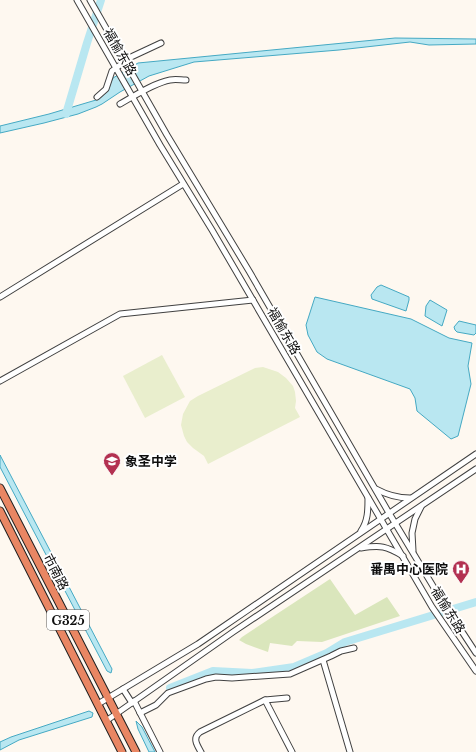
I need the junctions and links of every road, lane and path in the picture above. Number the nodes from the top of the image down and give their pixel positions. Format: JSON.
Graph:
{"nodes":[{"id":1,"x":77,"y":0,"type":"edge"},
{"id":2,"x":90,"y":1,"type":"edge"},
{"id":3,"x":161,"y":43,"type":"dead end"},
{"id":4,"x":126,"y":63,"type":"junction"},
{"id":5,"x":117,"y":69,"type":"junction"},
{"id":6,"x":186,"y":80,"type":"dead end"},
{"id":7,"x":143,"y":92,"type":"junction"},
{"id":8,"x":133,"y":97,"type":"junction"},
{"id":9,"x":97,"y":98,"type":"dead end"},
{"id":10,"x":120,"y":104,"type":"dead end"},
{"id":11,"x":160,"y":121,"type":"junction"},
{"id":12,"x":150,"y":127,"type":"junction"},
{"id":13,"x":183,"y":184,"type":"junction"},
{"id":14,"x":0,"y":296,"type":"edge"},
{"id":15,"x":253,"y":300,"type":"junction"},
{"id":16,"x":0,"y":381,"type":"edge"},
{"id":17,"x":476,"y":454,"type":"edge"},
{"id":18,"x":476,"y":469,"type":"edge"},
{"id":19,"x":0,"y":488,"type":"edge"},
{"id":20,"x":375,"y":489,"type":"junction"},
{"id":21,"x":368,"y":498,"type":"junction"},
{"id":22,"x":412,"y":498,"type":"junction"},
{"id":23,"x":422,"y":506,"type":"junction"},
{"id":24,"x":0,"y":511,"type":"edge"},
{"id":25,"x":389,"y":513,"type":"junction"},
{"id":26,"x":381,"y":519,"type":"junction"},
{"id":27,"x":396,"y":523,"type":"junction"},
{"id":28,"x":387,"y":529,"type":"junction"},
{"id":29,"x":358,"y":534,"type":"junction"},
{"id":30,"x":358,"y":548,"type":"junction"},
{"id":31,"x":413,"y":552,"type":"junction"},
{"id":32,"x":403,"y":557,"type":"junction"},
{"id":33,"x":416,"y":558,"type":"junction"},
{"id":34,"x":407,"y":564,"type":"junction"},
{"id":35,"x":354,"y":648,"type":"dead end"},
{"id":36,"x":476,"y":653,"type":"edge"},
{"id":37,"x":323,"y":660,"type":"junction"},
{"id":38,"x":476,"y":671,"type":"edge"},
{"id":39,"x":100,"y":682,"type":"junction"},
{"id":40,"x":90,"y":688,"type":"junction"},
{"id":41,"x":123,"y":689,"type":"junction"},
{"id":42,"x":108,"y":698,"type":"junction"},
{"id":43,"x":287,"y":698,"type":"dead end"},
{"id":44,"x":265,"y":700,"type":"junction"},
{"id":45,"x":133,"y":702,"type":"junction"},
{"id":46,"x":98,"y":704,"type":"junction"},
{"id":47,"x":140,"y":713,"type":"junction"},
{"id":48,"x":116,"y":714,"type":"junction"},
{"id":49,"x":106,"y":721,"type":"junction"},
{"id":50,"x":124,"y":730,"type":"junction"},
{"id":51,"x":114,"y":736,"type":"junction"},
{"id":52,"x":122,"y":752,"type":"edge"},
{"id":53,"x":136,"y":752,"type":"edge"},
{"id":54,"x":160,"y":752,"type":"edge"},
{"id":55,"x":201,"y":752,"type":"edge"},
{"id":56,"x":292,"y":752,"type":"edge"},
{"id":57,"x":350,"y":752,"type":"edge"}],
"edges":[{"from":1,"to":5,"type":"street","name":"福愉东路"},
{"from":2,"to":4,"type":"street","name":"福愉东路"},
{"from":3,"to":4,"type":"street"},
{"from":4,"to":5,"type":"street"},
{"from":4,"to":7,"type":"street","name":"福愉东路"},
{"from":5,"to":8,"type":"street","name":"福愉东路"},
{"from":5,"to":9,"type":"street"},
{"from":6,"to":7,"type":"street"},
{"from":7,"to":8,"type":"street"},
{"from":7,"to":11,"type":"street","name":"福愉东路"},
{"from":8,"to":10,"type":"street"},
{"from":8,"to":12,"type":"street","name":"福愉东路"},
{"from":11,"to":12,"type":"street"},
{"from":11,"to":20,"type":"street","name":"福愉东路"},
{"from":12,"to":13,"type":"street","name":"福愉东路"},
{"from":13,"to":14,"type":"street"},
{"from":13,"to":15,"type":"street","name":"福愉东路"},
{"from":15,"to":16,"type":"street"},
{"from":15,"to":21,"type":"street","name":"福愉东路"},
{"from":17,"to":22,"type":"street"},
{"from":18,"to":23,"type":"street"},
{"from":19,"to":39,"type":"highway","name":"市南路","number":"G325"},
{"from":20,"to":22,"type":"street"},
{"from":20,"to":25,"type":"street","name":"福愉东路"},
{"from":21,"to":26,"type":"street","name":"福愉东路"},
{"from":21,"to":29,"type":"street"},
{"from":22,"to":25,"type":"street"},
{"from":23,"to":27,"type":"street"},
{"from":23,"to":31,"type":"street"},
{"from":24,"to":40,"type":"highway","name":"市南路","number":"G325"},
{"from":25,"to":26,"type":"street"},
{"from":25,"to":27,"type":"street","name":"福愉东路"},
{"from":26,"to":28,"type":"street","name":"福愉东路"},
{"from":26,"to":29,"type":"street"},
{"from":27,"to":28,"type":"street"},
{"from":27,"to":31,"type":"street","name":"福愉东路"},
{"from":28,"to":30,"type":"street"},
{"from":28,"to":32,"type":"street","name":"福愉东路"},
{"from":29,"to":41,"type":"street"},
{"from":30,"to":32,"type":"street"},
{"from":30,"to":45,"type":"street"},
{"from":31,"to":33,"type":"street","name":"福愉东路"},
{"from":32,"to":34,"type":"street","name":"福愉东路"},
{"from":33,"to":34,"type":"street"},
{"from":33,"to":36,"type":"street","name":"福愉东路"},
{"from":34,"to":38,"type":"street","name":"福愉东路"},
{"from":35,"to":37,"type":"street"},
{"from":37,"to":47,"type":"street"},
{"from":37,"to":57,"type":"street"},
{"from":39,"to":40,"type":"highway"},
{"from":39,"to":42,"type":"highway","name":"市南路","number":"G325"},
{"from":40,"to":46,"type":"highway","name":"市南路","number":"G325"},
{"from":41,"to":42,"type":"street"},
{"from":41,"to":45,"type":"street"},
{"from":42,"to":46,"type":"street"},
{"from":42,"to":48,"type":"highway","name":"市南路","number":"G325"},
{"from":43,"to":44,"type":"street"},
{"from":44,"to":55,"type":"street"},
{"from":44,"to":56,"type":"street"},
{"from":45,"to":47,"type":"street"},
{"from":45,"to":48,"type":"street"},
{"from":46,"to":49,"type":"highway","name":"市南路","number":"G325"},
{"from":47,"to":54,"type":"street"},
{"from":48,"to":49,"type":"street"},
{"from":48,"to":50,"type":"highway","name":"市南路","number":"G325"},
{"from":49,"to":51,"type":"highway","name":"市南路","number":"G325"},
{"from":50,"to":51,"type":"highway"},
{"from":50,"to":53,"type":"highway","name":"市南路","number":"G325"},
{"from":51,"to":52,"type":"highway","name":"市南路","number":"G325"}]}
